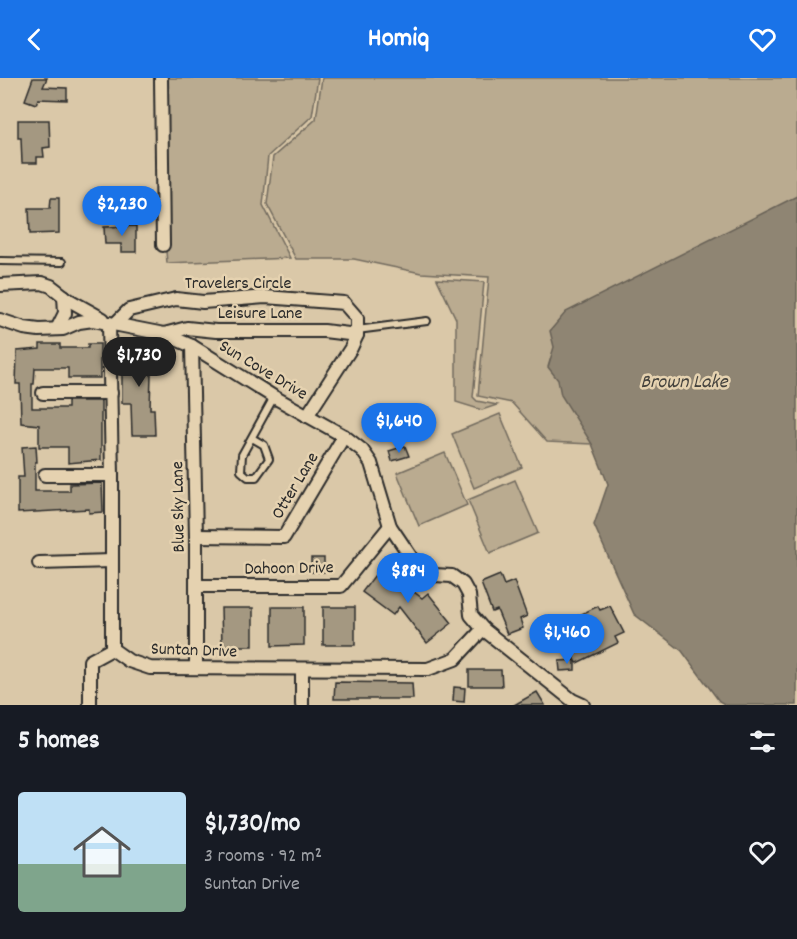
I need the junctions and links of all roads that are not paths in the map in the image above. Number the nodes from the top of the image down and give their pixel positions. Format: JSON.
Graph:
{"nodes":[{"id":1,"x":161,"y":78,"type":"edge"},
{"id":2,"x":163,"y":245,"type":"dead end"},
{"id":3,"x":0,"y":261,"type":"edge"},
{"id":4,"x":62,"y":262,"type":"dead end"},
{"id":5,"x":0,"y":285,"type":"edge"},
{"id":6,"x":64,"y":296,"type":"junction"},
{"id":7,"x":0,"y":320,"type":"edge"},
{"id":8,"x":427,"y":321,"type":"dead end"},
{"id":9,"x":112,"y":323,"type":"junction"},
{"id":10,"x":57,"y":329,"type":"junction"},
{"id":11,"x":357,"y":333,"type":"junction"},
{"id":12,"x":164,"y":334,"type":"junction"},
{"id":13,"x":192,"y":345,"type":"junction"},
{"id":14,"x":43,"y":393,"type":"dead end"},
{"id":15,"x":111,"y":393,"type":"junction"},
{"id":16,"x":274,"y":397,"type":"junction"},
{"id":17,"x":307,"y":416,"type":"junction"},
{"id":18,"x":344,"y":436,"type":"junction"},
{"id":19,"x":252,"y":438,"type":"junction"},
{"id":20,"x":45,"y":475,"type":"dead end"},
{"id":21,"x":112,"y":475,"type":"junction"},
{"id":22,"x":390,"y":526,"type":"junction"},
{"id":23,"x":196,"y":536,"type":"junction"},
{"id":24,"x":112,"y":561,"type":"junction"},
{"id":25,"x":39,"y":562,"type":"dead end"},
{"id":26,"x":196,"y":586,"type":"junction"},
{"id":27,"x":483,"y":629,"type":"junction"},
{"id":28,"x":112,"y":648,"type":"junction"},
{"id":29,"x":196,"y":668,"type":"junction"},
{"id":30,"x":302,"y":669,"type":"junction"},
{"id":31,"x":573,"y":703,"type":"edge"},
{"id":32,"x":90,"y":705,"type":"edge"},
{"id":33,"x":302,"y":705,"type":"edge"}],
"edges":[{"from":1,"to":2,"type":"street"},
{"from":3,"to":4,"type":"lane"},
{"from":5,"to":6,"type":"street","name":"Sun Cove Drive"},
{"from":6,"to":9,"type":"street","name":"Sun Cove Drive"},
{"from":6,"to":10,"type":"street"},
{"from":7,"to":10,"type":"street","name":"Sun Cove Drive"},
{"from":8,"to":11,"type":"lane"},
{"from":9,"to":10,"type":"street","name":"Sun Cove Drive"},
{"from":9,"to":11,"type":"street","name":"Travelers Circle"},
{"from":9,"to":12,"type":"street","name":"Sun Cove Drive"},
{"from":9,"to":15,"type":"street"},
{"from":11,"to":12,"type":"street","name":"Leisure Lane"},
{"from":11,"to":17,"type":"street"},
{"from":12,"to":13,"type":"street","name":"Sun Cove Drive"},
{"from":13,"to":16,"type":"street","name":"Sun Cove Drive"},
{"from":13,"to":23,"type":"street","name":"Blue Sky Lane"},
{"from":14,"to":15,"type":"street"},
{"from":15,"to":21,"type":"street"},
{"from":16,"to":17,"type":"street","name":"Sun Cove Drive"},
{"from":16,"to":19,"type":"lane"},
{"from":17,"to":18,"type":"street","name":"Sun Cove Drive"},
{"from":18,"to":22,"type":"street","name":"Sun Cove Drive"},
{"from":18,"to":23,"type":"street","name":"Otter Lane"},
{"from":19,"to":19,"type":"lane"},
{"from":20,"to":21,"type":"street"},
{"from":21,"to":24,"type":"street"},
{"from":22,"to":26,"type":"street","name":"Dahoon Drive"},
{"from":22,"to":27,"type":"street","name":"Sun Cove Drive"},
{"from":23,"to":26,"type":"street","name":"Blue Sky Lane"},
{"from":24,"to":25,"type":"street"},
{"from":24,"to":28,"type":"street"},
{"from":26,"to":29,"type":"street","name":"Blue Sky Lane"},
{"from":27,"to":30,"type":"street","name":"Suntan Drive"},
{"from":27,"to":31,"type":"street","name":"Sun Cove Drive"},
{"from":28,"to":29,"type":"street","name":"Suntan Drive"},
{"from":28,"to":32,"type":"street"},
{"from":29,"to":30,"type":"street","name":"Suntan Drive"},
{"from":30,"to":33,"type":"street"}]}
